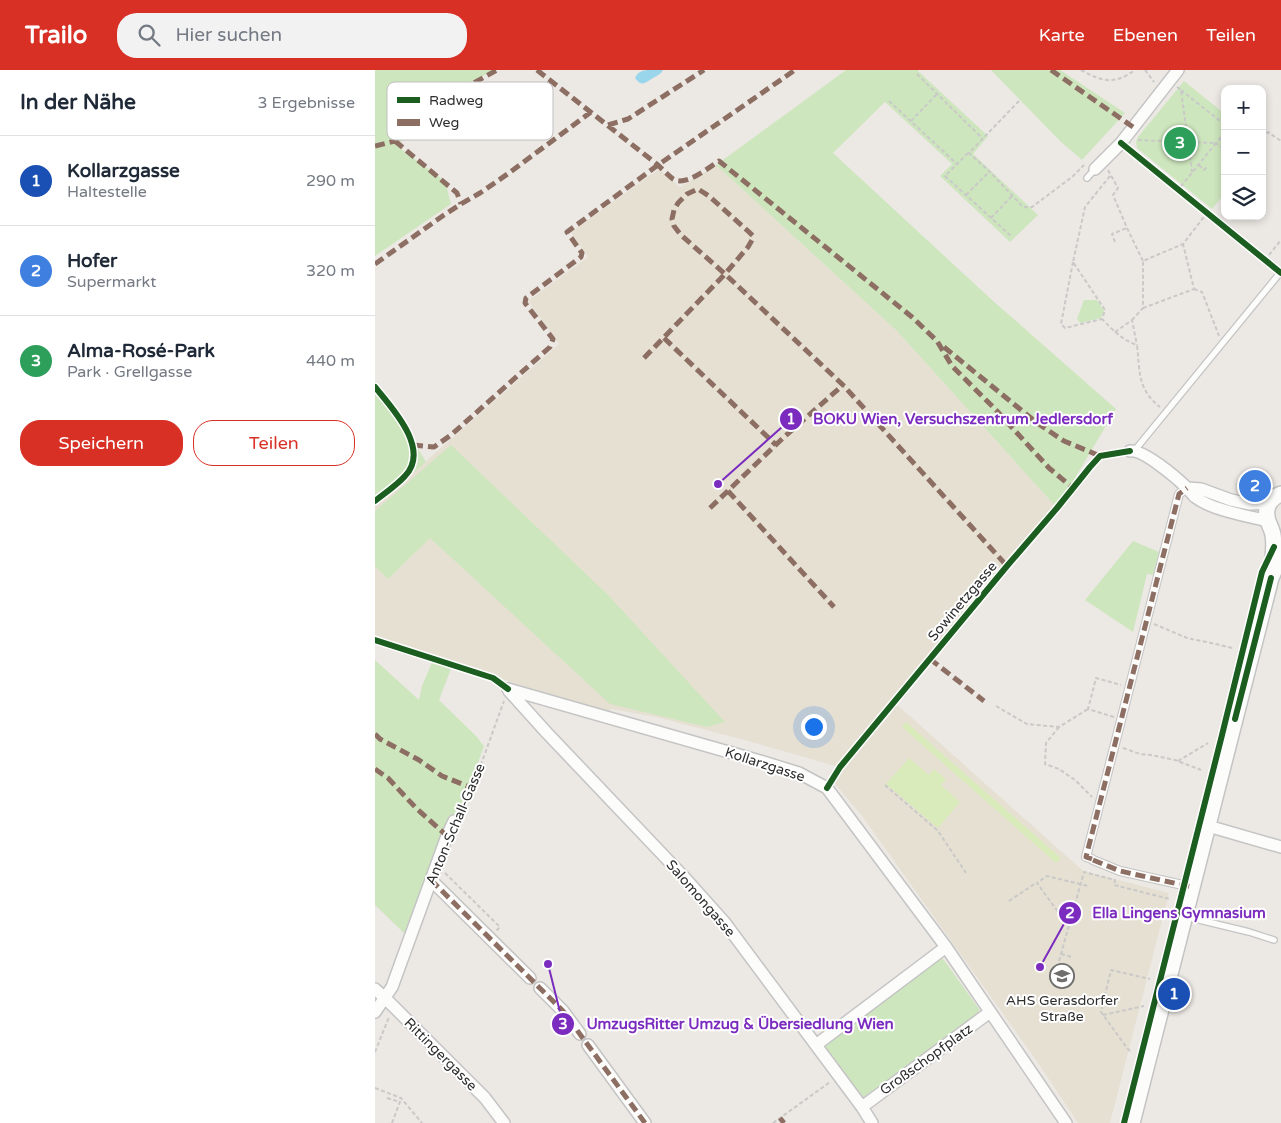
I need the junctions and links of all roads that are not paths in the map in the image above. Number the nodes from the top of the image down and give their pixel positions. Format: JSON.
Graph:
{"nodes":[{"id":1,"x":1178,"y":70,"type":"edge"},
{"id":2,"x":1093,"y":168,"type":"road end"},
{"id":3,"x":1281,"y":272,"type":"edge"},
{"id":4,"x":1132,"y":451,"type":"joint"},
{"id":5,"x":1187,"y":488,"type":"junction"},
{"id":6,"x":1275,"y":499,"type":"edge"},
{"id":7,"x":1273,"y":525,"type":"edge"},
{"id":8,"x":1281,"y":555,"type":"edge"},
{"id":9,"x":1271,"y":578,"type":"junction"},
{"id":10,"x":508,"y":689,"type":"joint"},
{"id":11,"x":454,"y":821,"type":"road end"},
{"id":12,"x":1208,"y":826,"type":"junction"},
{"id":13,"x":1281,"y":847,"type":"edge"},
{"id":14,"x":431,"y":880,"type":"junction"},
{"id":15,"x":1192,"y":887,"type":"junction"},
{"id":16,"x":1185,"y":916,"type":"junction"},
{"id":17,"x":1274,"y":940,"type":"dead end"},
{"id":18,"x":946,"y":947,"type":"junction"},
{"id":19,"x":530,"y":978,"type":"dead end"},
{"id":20,"x":540,"y":988,"type":"dead end"},
{"id":21,"x":375,"y":989,"type":"edge"},
{"id":22,"x":385,"y":998,"type":"junction"},
{"id":23,"x":375,"y":1012,"type":"edge"},
{"id":24,"x":990,"y":1012,"type":"junction"},
{"id":25,"x":579,"y":1034,"type":"dead end"},
{"id":26,"x":588,"y":1045,"type":"dead end"},
{"id":27,"x":816,"y":1046,"type":"junction"},
{"id":28,"x":861,"y":1106,"type":"junction"},
{"id":29,"x":504,"y":1123,"type":"edge"},
{"id":30,"x":645,"y":1123,"type":"edge"},
{"id":31,"x":873,"y":1123,"type":"edge"},
{"id":32,"x":1066,"y":1123,"type":"edge"},
{"id":33,"x":1131,"y":1123,"type":"edge"}],
"edges":[{"from":1,"to":2,"type":"street"},
{"from":3,"to":4,"type":"lane"},
{"from":4,"to":5,"type":"street"},
{"from":5,"to":6,"type":"street"},
{"from":5,"to":7,"type":"street"},
{"from":5,"to":15,"type":"street"},
{"from":6,"to":7,"type":"main road"},
{"from":7,"to":9,"type":"main road"},
{"from":8,"to":9,"type":"main road"},
{"from":9,"to":12,"type":"main road"},
{"from":10,"to":18,"type":"street","name":"Kollarzgasse"},
{"from":10,"to":27,"type":"street","name":"Salomongasse"},
{"from":11,"to":14,"type":"street","name":"Anton-Schall-Gasse"},
{"from":12,"to":13,"type":"street"},
{"from":12,"to":15,"type":"main road"},
{"from":14,"to":19,"type":"street"},
{"from":14,"to":22,"type":"street","name":"Anton-Schall-Gasse"},
{"from":15,"to":16,"type":"main road"},
{"from":16,"to":17,"type":"lane"},
{"from":16,"to":33,"type":"main road"},
{"from":18,"to":24,"type":"street","name":"Kollarzgasse"},
{"from":18,"to":27,"type":"street"},
{"from":20,"to":25,"type":"street"},
{"from":21,"to":22,"type":"street","name":"Rittingergasse"},
{"from":22,"to":23,"type":"street","name":"Anton-Schall-Gasse"},
{"from":22,"to":29,"type":"street","name":"Rittingergasse"},
{"from":24,"to":28,"type":"street","name":"Großschopfplatz"},
{"from":24,"to":32,"type":"street","name":"Kollarzgasse"},
{"from":26,"to":30,"type":"street"},
{"from":27,"to":28,"type":"street","name":"Salomongasse"},
{"from":28,"to":31,"type":"street","name":"Salomongasse"}]}
